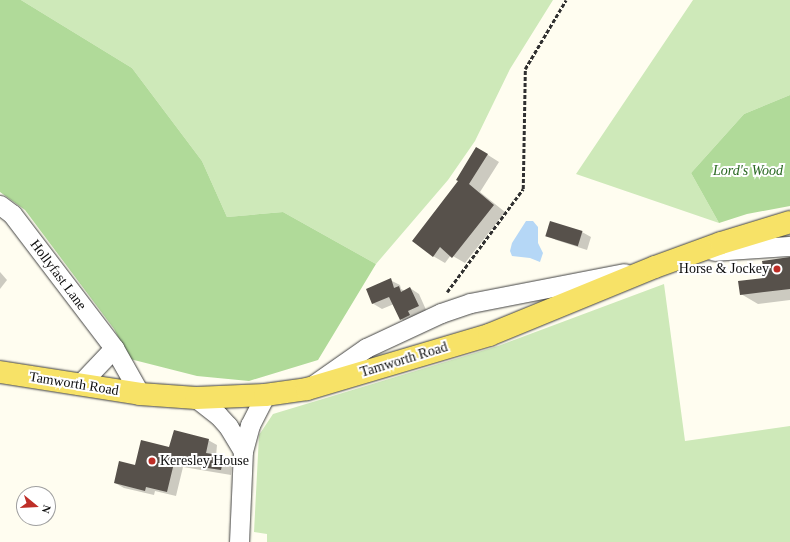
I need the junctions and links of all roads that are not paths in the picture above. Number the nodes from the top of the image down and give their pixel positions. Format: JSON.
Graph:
{"nodes":[{"id":1,"x":0,"y":205,"type":"edge"},
{"id":2,"x":790,"y":222,"type":"edge"},
{"id":3,"x":790,"y":246,"type":"edge"},
{"id":4,"x":696,"y":252,"type":"junction"},
{"id":5,"x":655,"y":267,"type":"junction"},
{"id":6,"x":114,"y":348,"type":"junction"},
{"id":7,"x":0,"y":372,"type":"edge"},
{"id":8,"x":79,"y":385,"type":"junction"},
{"id":9,"x":307,"y":389,"type":"junction"},
{"id":10,"x":140,"y":394,"type":"junction"},
{"id":11,"x":264,"y":395,"type":"junction"},
{"id":12,"x":196,"y":398,"type":"junction"},
{"id":13,"x":243,"y":451,"type":"junction"},
{"id":14,"x":239,"y":542,"type":"edge"}],
"edges":[{"from":1,"to":6,"type":"street","name":"Hollyfast Lane"},
{"from":2,"to":4,"type":"main road","name":"Tamworth Road"},
{"from":3,"to":4,"type":"street"},
{"from":4,"to":5,"type":"main road","name":"Tamworth Road"},
{"from":5,"to":9,"type":"main road","name":"Tamworth Road"},
{"from":5,"to":9,"type":"street"},
{"from":6,"to":8,"type":"street"},
{"from":6,"to":10,"type":"street","name":"Hollyfast Lane"},
{"from":7,"to":8,"type":"main road","name":"Tamworth Road"},
{"from":8,"to":10,"type":"main road","name":"Tamworth Road"},
{"from":9,"to":11,"type":"main road","name":"Tamworth Road"},
{"from":10,"to":12,"type":"main road","name":"Tamworth Road"},
{"from":11,"to":12,"type":"main road","name":"Tamworth Road"},
{"from":11,"to":13,"type":"street"},
{"from":12,"to":13,"type":"street"},
{"from":13,"to":14,"type":"street"}]}
